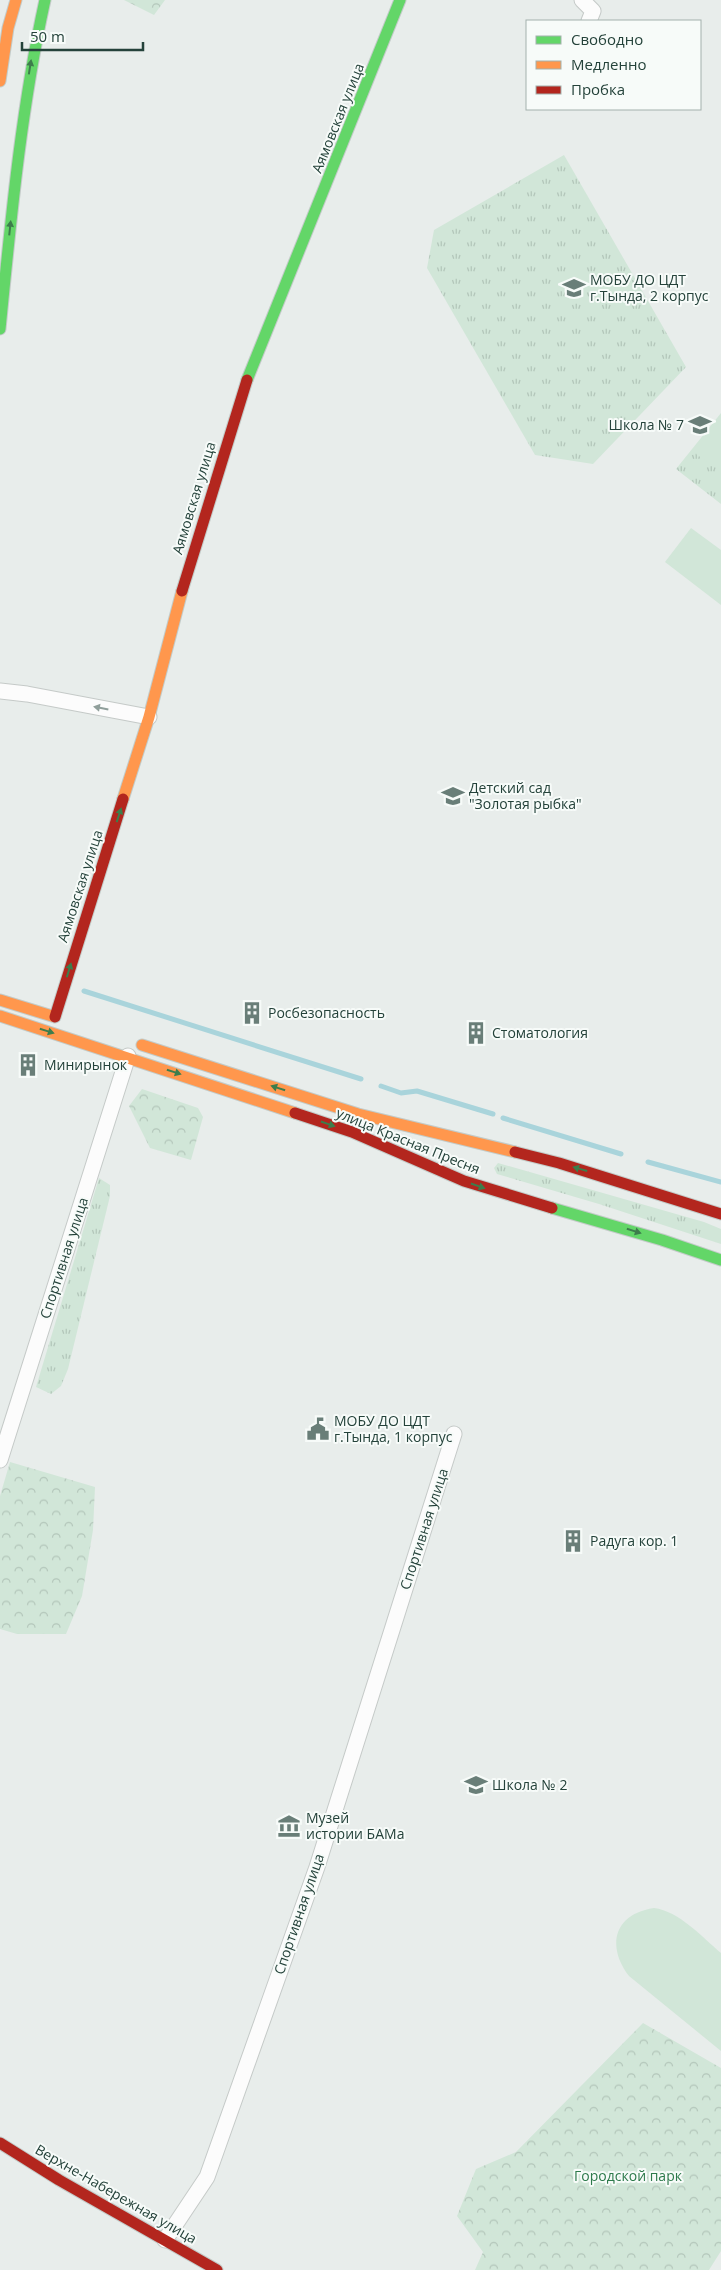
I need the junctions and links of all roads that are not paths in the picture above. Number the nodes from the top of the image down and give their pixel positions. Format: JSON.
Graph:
{"nodes":[{"id":1,"x":16,"y":0,"type":"edge"},
{"id":2,"x":45,"y":0,"type":"edge"},
{"id":3,"x":400,"y":0,"type":"edge"},
{"id":4,"x":582,"y":0,"type":"edge"},
{"id":5,"x":589,"y":20,"type":"edge"},
{"id":6,"x":0,"y":81,"type":"edge"},
{"id":7,"x":0,"y":329,"type":"edge"},
{"id":8,"x":0,"y":691,"type":"edge"},
{"id":9,"x":149,"y":717,"type":"junction"},
{"id":10,"x":0,"y":1000,"type":"edge"},
{"id":11,"x":0,"y":1016,"type":"edge"},
{"id":12,"x":131,"y":1041,"type":"dead end"},
{"id":13,"x":128,"y":1056,"type":"junction"},
{"id":14,"x":721,"y":1214,"type":"edge"},
{"id":15,"x":721,"y":1260,"type":"edge"},
{"id":16,"x":454,"y":1434,"type":"dead end"},
{"id":17,"x":0,"y":1460,"type":"edge"},
{"id":18,"x":0,"y":2143,"type":"edge"},
{"id":19,"x":165,"y":2240,"type":"junction"},
{"id":20,"x":217,"y":2270,"type":"edge"}],
"edges":[{"from":1,"to":6,"type":"main road"},
{"from":7,"to":2,"type":"main road","one_way":true},
{"from":3,"to":9,"type":"main road","name":"Аямовская улица"},
{"from":4,"to":5,"type":"street"},
{"from":9,"to":8,"type":"street","one_way":true},
{"from":10,"to":9,"type":"main road","name":"Аямовская улица","one_way":true},
{"from":11,"to":13,"type":"main road","name":"улица Красная Пресня","one_way":true},
{"from":14,"to":12,"type":"main road","name":"улица Красная Пресня","one_way":true},
{"from":13,"to":15,"type":"main road","name":"улица Красная Пресня","one_way":true},
{"from":13,"to":17,"type":"street","name":"Спортивная улица"},
{"from":16,"to":19,"type":"street","name":"Спортивная улица"},
{"from":18,"to":19,"type":"main road","name":"Верхне-Набережная улица"},
{"from":19,"to":20,"type":"main road","name":"Верхне-Набережная улица"}]}
